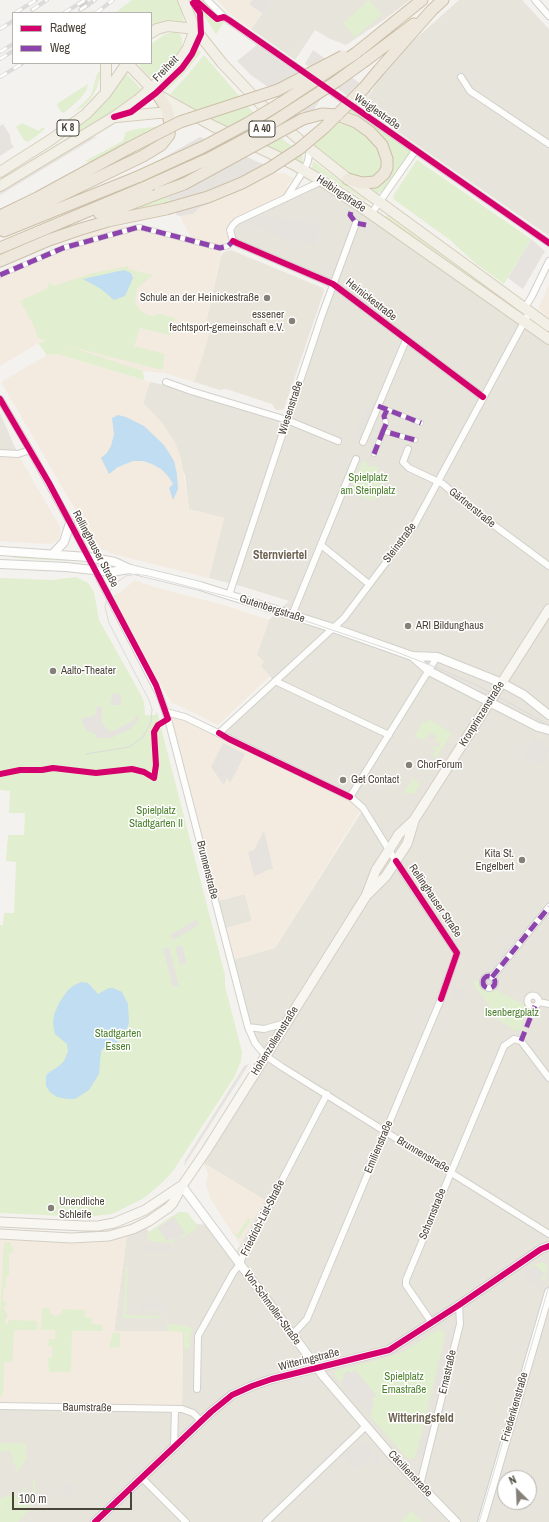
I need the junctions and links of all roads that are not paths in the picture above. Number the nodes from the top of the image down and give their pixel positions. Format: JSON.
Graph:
{"nodes":[{"id":1,"x":183,"y":0,"type":"edge"},
{"id":2,"x":208,"y":0,"type":"edge"},
{"id":3,"x":422,"y":0,"type":"edge"},
{"id":4,"x":442,"y":0,"type":"edge"},
{"id":5,"x":535,"y":0,"type":"edge"},
{"id":6,"x":432,"y":10,"type":"junction"},
{"id":7,"x":549,"y":16,"type":"edge"},
{"id":8,"x":195,"y":29,"type":"junction"},
{"id":9,"x":152,"y":32,"type":"edge"},
{"id":10,"x":358,"y":51,"type":"junction"},
{"id":11,"x":106,"y":64,"type":"edge"},
{"id":12,"x":126,"y":64,"type":"edge"},
{"id":13,"x":128,"y":64,"type":"edge"},
{"id":14,"x":461,"y":77,"type":"dead end"},
{"id":15,"x":155,"y":92,"type":"junction"},
{"id":16,"x":106,"y":93,"type":"junction"},
{"id":17,"x":168,"y":113,"type":"junction"},
{"id":18,"x":189,"y":113,"type":"junction"},
{"id":19,"x":114,"y":117,"type":"junction"},
{"id":20,"x":549,"y":144,"type":"edge"},
{"id":21,"x":310,"y":149,"type":"junction"},
{"id":22,"x":415,"y":151,"type":"junction"},
{"id":23,"x":304,"y":170,"type":"junction"},
{"id":24,"x":0,"y":172,"type":"edge"},
{"id":25,"x":348,"y":179,"type":"junction"},
{"id":26,"x":322,"y":181,"type":"junction"},
{"id":27,"x":0,"y":186,"type":"edge"},
{"id":28,"x":285,"y":199,"type":"junction"},
{"id":29,"x":379,"y":202,"type":"junction"},
{"id":30,"x":371,"y":214,"type":"junction"},
{"id":31,"x":0,"y":216,"type":"edge"},
{"id":32,"x":75,"y":218,"type":"junction"},
{"id":33,"x":356,"y":223,"type":"dead end"},
{"id":34,"x":0,"y":229,"type":"edge"},
{"id":35,"x":0,"y":232,"type":"edge"},
{"id":36,"x":234,"y":241,"type":"junction"},
{"id":37,"x":549,"y":243,"type":"edge"},
{"id":38,"x":0,"y":248,"type":"edge"},
{"id":39,"x":0,"y":261,"type":"edge"},
{"id":40,"x":549,"y":261,"type":"edge"},
{"id":41,"x":0,"y":275,"type":"edge"},
{"id":42,"x":333,"y":284,"type":"junction"},
{"id":43,"x":526,"y":314,"type":"junction"},
{"id":44,"x":549,"y":326,"type":"edge"},
{"id":45,"x":549,"y":339,"type":"edge"},
{"id":46,"x":406,"y":340,"type":"junction"},
{"id":47,"x":166,"y":382,"type":"dead end"},
{"id":48,"x":483,"y":397,"type":"junction"},
{"id":49,"x":0,"y":399,"type":"edge"},
{"id":50,"x":378,"y":406,"type":"junction"},
{"id":51,"x":387,"y":410,"type":"junction"},
{"id":52,"x":288,"y":420,"type":"junction"},
{"id":53,"x":421,"y":423,"type":"dead end"},
{"id":54,"x":383,"y":431,"type":"junction"},
{"id":55,"x":415,"y":440,"type":"dead end"},
{"id":56,"x":338,"y":441,"type":"dead end"},
{"id":57,"x":364,"y":442,"type":"dead end"},
{"id":58,"x":408,"y":449,"type":"dead end"},
{"id":59,"x":30,"y":450,"type":"junction"},
{"id":60,"x":0,"y":453,"type":"edge"},
{"id":61,"x":374,"y":454,"type":"dead end"},
{"id":62,"x":356,"y":459,"type":"dead end"},
{"id":63,"x":438,"y":481,"type":"junction"},
{"id":64,"x":70,"y":523,"type":"junction"},
{"id":65,"x":321,"y":545,"type":"junction"},
{"id":66,"x":0,"y":551,"type":"edge"},
{"id":67,"x":53,"y":554,"type":"junction"},
{"id":68,"x":88,"y":556,"type":"junction"},
{"id":69,"x":0,"y":564,"type":"edge"},
{"id":70,"x":549,"y":566,"type":"edge"},
{"id":71,"x":130,"y":569,"type":"junction"},
{"id":72,"x":95,"y":570,"type":"junction"},
{"id":73,"x":369,"y":584,"type":"junction"},
{"id":74,"x":229,"y":595,"type":"junction"},
{"id":75,"x":549,"y":609,"type":"edge"},
{"id":76,"x":292,"y":615,"type":"junction"},
{"id":77,"x":333,"y":628,"type":"junction"},
{"id":78,"x":412,"y":656,"type":"junction"},
{"id":79,"x":437,"y":657,"type":"junction"},
{"id":80,"x":429,"y":672,"type":"junction"},
{"id":81,"x":275,"y":681,"type":"junction"},
{"id":82,"x":502,"y":683,"type":"junction"},
{"id":83,"x":489,"y":702,"type":"junction"},
{"id":84,"x":166,"y":712,"type":"junction"},
{"id":85,"x":549,"y":715,"type":"edge"},
{"id":86,"x":549,"y":730,"type":"edge"},
{"id":87,"x":218,"y":733,"type":"junction"},
{"id":88,"x":389,"y":735,"type":"junction"},
{"id":89,"x":350,"y":797,"type":"junction"},
{"id":90,"x":414,"y":820,"type":"junction"},
{"id":91,"x":389,"y":850,"type":"junction"},
{"id":92,"x":396,"y":861,"type":"junction"},
{"id":93,"x":366,"y":896,"type":"junction"},
{"id":94,"x":549,"y":907,"type":"edge"},
{"id":95,"x":457,"y":953,"type":"joint"},
{"id":96,"x":492,"y":977,"type":"dead end"},
{"id":97,"x":539,"y":1002,"type":"dead end"},
{"id":98,"x":549,"y":1004,"type":"edge"},
{"id":99,"x":286,"y":1023,"type":"junction"},
{"id":100,"x":248,"y":1027,"type":"junction"},
{"id":101,"x":266,"y":1056,"type":"junction"},
{"id":102,"x":549,"y":1078,"type":"edge"},
{"id":103,"x":327,"y":1094,"type":"junction"},
{"id":104,"x":385,"y":1131,"type":"junction"},
{"id":105,"x":451,"y":1172,"type":"junction"},
{"id":106,"x":182,"y":1186,"type":"junction"},
{"id":107,"x":0,"y":1222,"type":"edge"},
{"id":108,"x":0,"y":1234,"type":"edge"},
{"id":109,"x":549,"y":1234,"type":"edge"},
{"id":110,"x":549,"y":1246,"type":"edge"},
{"id":111,"x":240,"y":1264,"type":"junction"},
{"id":112,"x":549,"y":1292,"type":"edge"},
{"id":113,"x":459,"y":1305,"type":"junction"},
{"id":114,"x":432,"y":1323,"type":"junction"},
{"id":115,"x":292,"y":1335,"type":"junction"},
{"id":116,"x":317,"y":1368,"type":"junction"},
{"id":117,"x":197,"y":1389,"type":"dead end"},
{"id":118,"x":0,"y":1406,"type":"edge"},
{"id":119,"x":175,"y":1409,"type":"junction"},
{"id":120,"x":202,"y":1421,"type":"junction"},
{"id":121,"x":366,"y":1426,"type":"junction"},
{"id":122,"x":174,"y":1446,"type":"junction"},
{"id":123,"x":142,"y":1478,"type":"junction"},
{"id":124,"x":420,"y":1485,"type":"junction"},
{"id":125,"x":95,"y":1522,"type":"edge"},
{"id":126,"x":186,"y":1522,"type":"edge"},
{"id":127,"x":266,"y":1522,"type":"edge"},
{"id":128,"x":456,"y":1522,"type":"edge"},
{"id":129,"x":482,"y":1522,"type":"edge"}],
"edges":[{"from":1,"to":8,"type":"main road","name":"Helbingstraße"},
{"from":2,"to":22,"type":"street","name":"Weiglestraße"},
{"from":3,"to":10,"type":"highway","number":"A 40"},
{"from":4,"to":6,"type":"highway","number":"A 40"},
{"from":5,"to":7,"type":"street"},
{"from":6,"to":32,"type":"highway","number":"A 40","bridge":true},
{"from":6,"to":39,"type":"highway","bridge":true},
{"from":8,"to":9,"type":"main road"},
{"from":8,"to":15,"type":"main road","name":"Freiheit","number":"K 8"},
{"from":8,"to":21,"type":"main road","name":"Helbingstraße"},
{"from":10,"to":31,"type":"highway","bridge":true},
{"from":10,"to":35,"type":"highway","number":"A 40","bridge":true},
{"from":11,"to":16,"type":"main road"},
{"from":12,"to":16,"type":"main road","number":"K 8"},
{"from":13,"to":15,"type":"main road","name":"Helbingstraße"},
{"from":14,"to":20,"type":"street"},
{"from":15,"to":17,"type":"highway"},
{"from":15,"to":18,"type":"main road","name":"Helbingstraße"},
{"from":15,"to":19,"type":"main road","name":"Freiheit","number":"K 8"},
{"from":16,"to":24,"type":"main road","number":"K 8"},
{"from":17,"to":18,"type":"main road"},
{"from":17,"to":19,"type":"main road"},
{"from":17,"to":34,"type":"highway"},
{"from":18,"to":23,"type":"main road","name":"Helbingstraße"},
{"from":19,"to":27,"type":"main road","name":"Freiheit","number":"K 8"},
{"from":21,"to":23,"type":"street"},
{"from":21,"to":25,"type":"main road","name":"Helbingstraße"},
{"from":22,"to":29,"type":"street"},
{"from":22,"to":37,"type":"street","name":"Weiglestraße"},
{"from":23,"to":26,"type":"main road","name":"Helbingstraße"},
{"from":23,"to":28,"type":"street"},
{"from":25,"to":29,"type":"main road","name":"Helbingstraße"},
{"from":25,"to":32,"type":"highway","bridge":true},
{"from":26,"to":28,"type":"street"},
{"from":26,"to":30,"type":"main road","name":"Helbingstraße"},
{"from":28,"to":36,"type":"street"},
{"from":29,"to":30,"type":"street"},
{"from":29,"to":43,"type":"main road","name":"Helbingstraße"},
{"from":30,"to":43,"type":"main road","name":"Helbingstraße"},
{"from":32,"to":38,"type":"highway","number":"A 40"},
{"from":33,"to":42,"type":"street","name":"Wiesenstraße"},
{"from":36,"to":41,"type":"street"},
{"from":36,"to":42,"type":"street","name":"Heinickestraße"},
{"from":40,"to":43,"type":"street","name":"Steinstraße"},
{"from":42,"to":46,"type":"street","name":"Heinickestraße"},
{"from":42,"to":52,"type":"street","name":"Wiesenstraße"},
{"from":43,"to":44,"type":"main road","name":"Helbingstraße"},
{"from":43,"to":45,"type":"main road","name":"Helbingstraße"},
{"from":43,"to":48,"type":"street","name":"Steinstraße"},
{"from":46,"to":48,"type":"street","name":"Heinickestraße"},
{"from":46,"to":50,"type":"street"},
{"from":47,"to":52,"type":"street"},
{"from":48,"to":63,"type":"street","name":"Steinstraße"},
{"from":49,"to":59,"type":"street","name":"Rellinghauser Straße"},
{"from":50,"to":51,"type":"street"},
{"from":50,"to":57,"type":"street"},
{"from":51,"to":53,"type":"street"},
{"from":51,"to":54,"type":"street"},
{"from":52,"to":56,"type":"street"},
{"from":52,"to":74,"type":"street","name":"Wiesenstraße"},
{"from":54,"to":55,"type":"street"},
{"from":54,"to":61,"type":"street"},
{"from":58,"to":63,"type":"street","name":"Gärtnerstraße"},
{"from":59,"to":60,"type":"street"},
{"from":59,"to":64,"type":"street","name":"Rellinghauser Straße"},
{"from":62,"to":65,"type":"street"},
{"from":63,"to":70,"type":"street","name":"Gärtnerstraße"},
{"from":63,"to":73,"type":"street","name":"Steinstraße"},
{"from":64,"to":67,"type":"street"},
{"from":64,"to":68,"type":"street","name":"Rellinghauser Straße"},
{"from":65,"to":73,"type":"street"},
{"from":65,"to":76,"type":"street"},
{"from":66,"to":67,"type":"street"},
{"from":67,"to":68,"type":"street"},
{"from":68,"to":71,"type":"street"},
{"from":68,"to":72,"type":"street","name":"Rellinghauser Straße"},
{"from":69,"to":72,"type":"street"},
{"from":71,"to":72,"type":"street"},
{"from":71,"to":74,"type":"street","name":"Gutenbergstraße"},
{"from":72,"to":84,"type":"street","name":"Rellinghauser Straße"},
{"from":73,"to":77,"type":"street","name":"Steinstraße"},
{"from":74,"to":76,"type":"street","name":"Gutenbergstraße"},
{"from":75,"to":82,"type":"main road","name":"Kronprinzenstraße"},
{"from":76,"to":77,"type":"street","name":"Gutenbergstraße"},
{"from":77,"to":78,"type":"street","name":"Gutenbergstraße"},
{"from":77,"to":81,"type":"street","name":"Steinstraße"},
{"from":78,"to":79,"type":"street","name":"Gutenbergstraße"},
{"from":78,"to":80,"type":"street","name":"Gutenbergstraße"},
{"from":79,"to":80,"type":"street"},
{"from":79,"to":82,"type":"street","name":"Gutenbergstraße"},
{"from":80,"to":83,"type":"street","name":"Gutenbergstraße"},
{"from":80,"to":88,"type":"street"},
{"from":81,"to":87,"type":"street","name":"Steinstraße"},
{"from":81,"to":88,"type":"street"},
{"from":82,"to":83,"type":"main road","name":"Kronprinzenstraße"},
{"from":82,"to":85,"type":"street","name":"Gutenbergstraße"},
{"from":83,"to":86,"type":"street","name":"Gutenbergstraße"},
{"from":83,"to":90,"type":"main road","name":"Kronprinzenstraße"},
{"from":84,"to":87,"type":"street","name":"Rellinghauser Straße"},
{"from":84,"to":100,"type":"street","name":"Brunnenstraße"},
{"from":87,"to":89,"type":"street","name":"Rellinghauser Straße"},
{"from":88,"to":89,"type":"street"},
{"from":89,"to":91,"type":"street","name":"Rellinghauser Straße"},
{"from":90,"to":91,"type":"main road","name":"Kronprinzenstraße"},
{"from":90,"to":92,"type":"main road","name":"Kronprinzenstraße"},
{"from":91,"to":92,"type":"street","name":"Rellinghauser Straße"},
{"from":91,"to":93,"type":"main road","name":"Hohenzollernstraße"},
{"from":92,"to":93,"type":"main road","name":"Hohenzollernstraße"},
{"from":92,"to":95,"type":"street","name":"Rellinghauser Straße"},
{"from":93,"to":99,"type":"main road","name":"Hohenzollernstraße"},
{"from":94,"to":96,"type":"street"},
{"from":95,"to":104,"type":"street","name":"Emilienstraße"},
{"from":97,"to":98,"type":"street"},
{"from":99,"to":100,"type":"street"},
{"from":99,"to":101,"type":"main road","name":"Hohenzollernstraße"},
{"from":100,"to":101,"type":"street","name":"Brunnenstraße"},
{"from":101,"to":103,"type":"street","name":"Brunnenstraße"},
{"from":101,"to":106,"type":"main road","name":"Hohenzollernstraße"},
{"from":102,"to":105,"type":"street","name":"Schornstraße"},
{"from":103,"to":104,"type":"street","name":"Brunnenstraße"},
{"from":103,"to":111,"type":"street","name":"Friedrich-List-Straße"},
{"from":104,"to":105,"type":"street","name":"Brunnenstraße"},
{"from":104,"to":115,"type":"street","name":"Emilienstraße"},
{"from":105,"to":109,"type":"street","name":"Brunnenstraße"},
{"from":105,"to":114,"type":"street","name":"Schornstraße"},
{"from":106,"to":107,"type":"main road","name":"Hohenzollernstraße"},
{"from":106,"to":108,"type":"main road","name":"Hohenzollernstraße"},
{"from":106,"to":111,"type":"street","name":"Von-Schmoller-Straße"},
{"from":110,"to":113,"type":"street","name":"Witteringstraße"},
{"from":111,"to":115,"type":"street","name":"Von-Schmoller-Straße"},
{"from":111,"to":117,"type":"street","name":"Friedrich-List-Straße"},
{"from":112,"to":129,"type":"street","name":"Friederikenstraße"},
{"from":113,"to":114,"type":"street","name":"Witteringstraße"},
{"from":113,"to":124,"type":"street","name":"Ernastraße"},
{"from":114,"to":116,"type":"street","name":"Witteringstraße"},
{"from":115,"to":116,"type":"street","name":"Von-Schmoller-Straße"},
{"from":116,"to":120,"type":"street","name":"Witteringstraße"},
{"from":116,"to":121,"type":"street","name":"Von-Schmoller-Straße"},
{"from":118,"to":119,"type":"street","name":"Baumstraße"},
{"from":119,"to":120,"type":"street","name":"Baumstraße"},
{"from":119,"to":122,"type":"street"},
{"from":120,"to":122,"type":"street","name":"Witteringstraße"},
{"from":121,"to":124,"type":"street","name":"Cäcilienstraße"},
{"from":121,"to":127,"type":"street"},
{"from":122,"to":123,"type":"street","name":"Witteringstraße"},
{"from":123,"to":125,"type":"street","name":"Witteringstraße"},
{"from":123,"to":126,"type":"street"},
{"from":124,"to":128,"type":"street","name":"Cäcilienstraße"}]}
